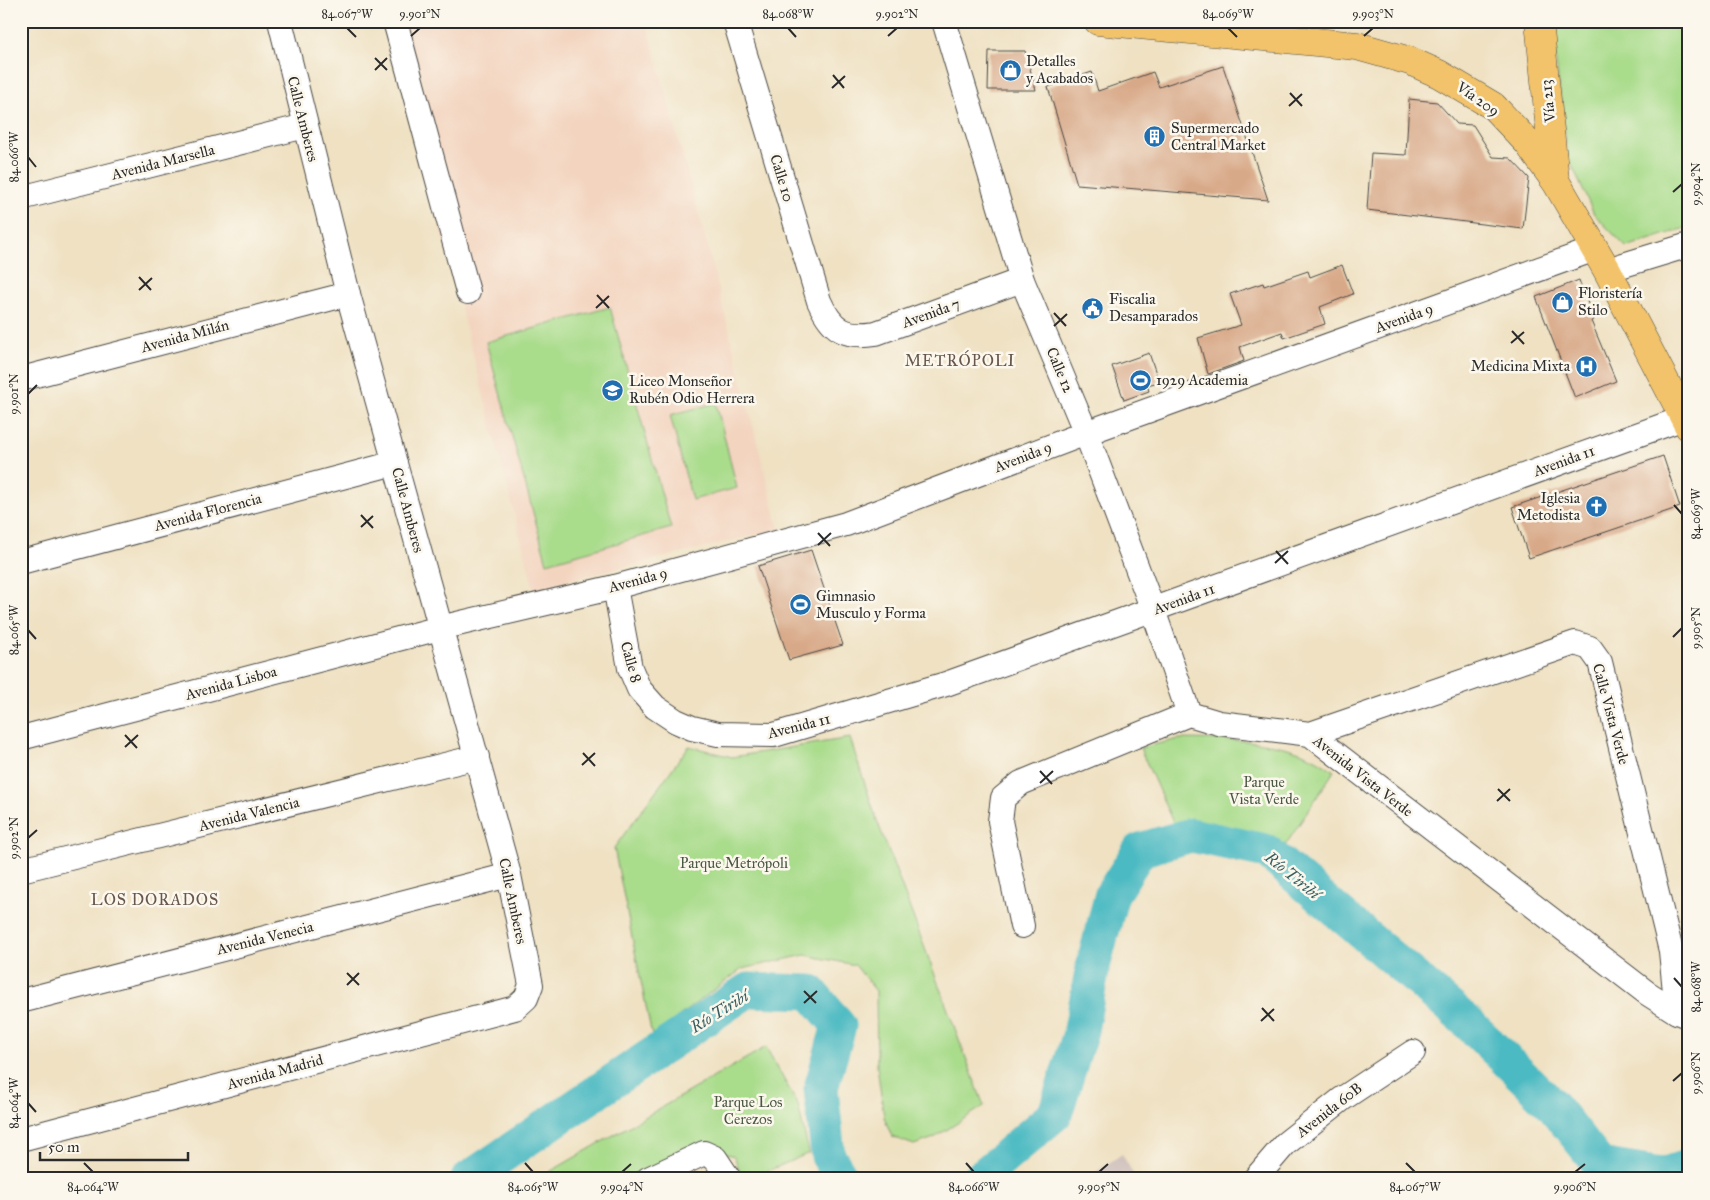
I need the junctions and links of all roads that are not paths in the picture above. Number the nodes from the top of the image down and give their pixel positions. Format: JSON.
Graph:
{"nodes":[{"id":1,"x":280,"y":21,"type":"edge"},
{"id":2,"x":395,"y":21,"type":"edge"},
{"id":3,"x":735,"y":21,"type":"edge"},
{"id":4,"x":944,"y":21,"type":"edge"},
{"id":5,"x":1098,"y":21,"type":"edge"},
{"id":6,"x":1539,"y":21,"type":"edge"},
{"id":7,"x":1129,"y":23,"type":"edge"},
{"id":8,"x":304,"y":126,"type":"junction"},
{"id":9,"x":1556,"y":182,"type":"junction"},
{"id":10,"x":21,"y":198,"type":"edge"},
{"id":11,"x":1689,"y":245,"type":"edge"},
{"id":12,"x":1601,"y":259,"type":"junction"},
{"id":13,"x":1022,"y":280,"type":"junction"},
{"id":14,"x":468,"y":292,"type":"dead end"},
{"id":15,"x":348,"y":294,"type":"junction"},
{"id":16,"x":839,"y":330,"type":"joint"},
{"id":17,"x":21,"y":379,"type":"edge"},
{"id":18,"x":1687,"y":422,"type":"edge"},
{"id":19,"x":1086,"y":433,"type":"junction"},
{"id":20,"x":395,"y":463,"type":"junction"},
{"id":21,"x":21,"y":562,"type":"edge"},
{"id":22,"x":615,"y":587,"type":"junction"},
{"id":23,"x":1153,"y":610,"type":"junction"},
{"id":24,"x":440,"y":628,"type":"junction"},
{"id":25,"x":1189,"y":714,"type":"junction"},
{"id":26,"x":676,"y":721,"type":"joint"},
{"id":27,"x":1310,"y":734,"type":"junction"},
{"id":28,"x":21,"y":738,"type":"edge"},
{"id":29,"x":477,"y":757,"type":"junction"},
{"id":30,"x":21,"y":870,"type":"edge"},
{"id":31,"x":509,"y":875,"type":"junction"},
{"id":32,"x":1022,"y":926,"type":"dead end"},
{"id":33,"x":526,"y":998,"type":"joint"},
{"id":34,"x":21,"y":1001,"type":"edge"},
{"id":35,"x":1683,"y":1014,"type":"edge"},
{"id":36,"x":1414,"y":1052,"type":"dead end"},
{"id":37,"x":21,"y":1139,"type":"edge"},
{"id":38,"x":648,"y":1179,"type":"edge"},
{"id":39,"x":729,"y":1179,"type":"edge"},
{"id":40,"x":1255,"y":1179,"type":"edge"}],
"edges":[{"from":1,"to":8,"type":"street","name":"Calle Amberes"},
{"from":2,"to":14,"type":"street"},
{"from":3,"to":16,"type":"street","name":"Calle 10"},
{"from":4,"to":13,"type":"street","name":"Calle 12"},
{"from":5,"to":7,"type":"main road","name":"Vía 209"},
{"from":6,"to":9,"type":"main road","name":"Vía 213"},
{"from":7,"to":9,"type":"main road","name":"Vía 209"},
{"from":8,"to":10,"type":"street","name":"Avenida Marsella"},
{"from":8,"to":15,"type":"street","name":"Calle Amberes"},
{"from":9,"to":12,"type":"main road","name":"Vía 209"},
{"from":11,"to":12,"type":"street","name":"Avenida 9"},
{"from":12,"to":18,"type":"main road","name":"Vía 209"},
{"from":12,"to":19,"type":"street","name":"Avenida 9"},
{"from":13,"to":16,"type":"street","name":"Avenida 7"},
{"from":13,"to":19,"type":"street","name":"Calle 12"},
{"from":15,"to":17,"type":"street","name":"Avenida Milán"},
{"from":15,"to":20,"type":"street","name":"Calle Amberes"},
{"from":18,"to":23,"type":"street","name":"Avenida 11"},
{"from":19,"to":22,"type":"street","name":"Avenida 9"},
{"from":19,"to":23,"type":"street","name":"Calle 12"},
{"from":20,"to":21,"type":"street","name":"Avenida Florencia"},
{"from":20,"to":24,"type":"street","name":"Calle Amberes"},
{"from":22,"to":24,"type":"street","name":"Avenida 9"},
{"from":22,"to":26,"type":"street","name":"Calle 8"},
{"from":23,"to":25,"type":"street","name":"Calle 12"},
{"from":23,"to":26,"type":"street","name":"Avenida 11"},
{"from":24,"to":28,"type":"street","name":"Avenida Lisboa"},
{"from":24,"to":29,"type":"street","name":"Calle Amberes"},
{"from":25,"to":27,"type":"street","name":"Avenida Vista Verde"},
{"from":25,"to":32,"type":"street"},
{"from":27,"to":35,"type":"street","name":"Avenida Vista Verde"},
{"from":27,"to":35,"type":"street","name":"Calle Vista Verde"},
{"from":29,"to":30,"type":"street","name":"Avenida Valencia"},
{"from":29,"to":31,"type":"street","name":"Calle Amberes"},
{"from":31,"to":33,"type":"street","name":"Calle Amberes"},
{"from":31,"to":34,"type":"street","name":"Avenida Venecia"},
{"from":33,"to":37,"type":"street","name":"Avenida Madrid"},
{"from":36,"to":40,"type":"street","name":"Avenida 60B"},
{"from":38,"to":39,"type":"street"}]}
